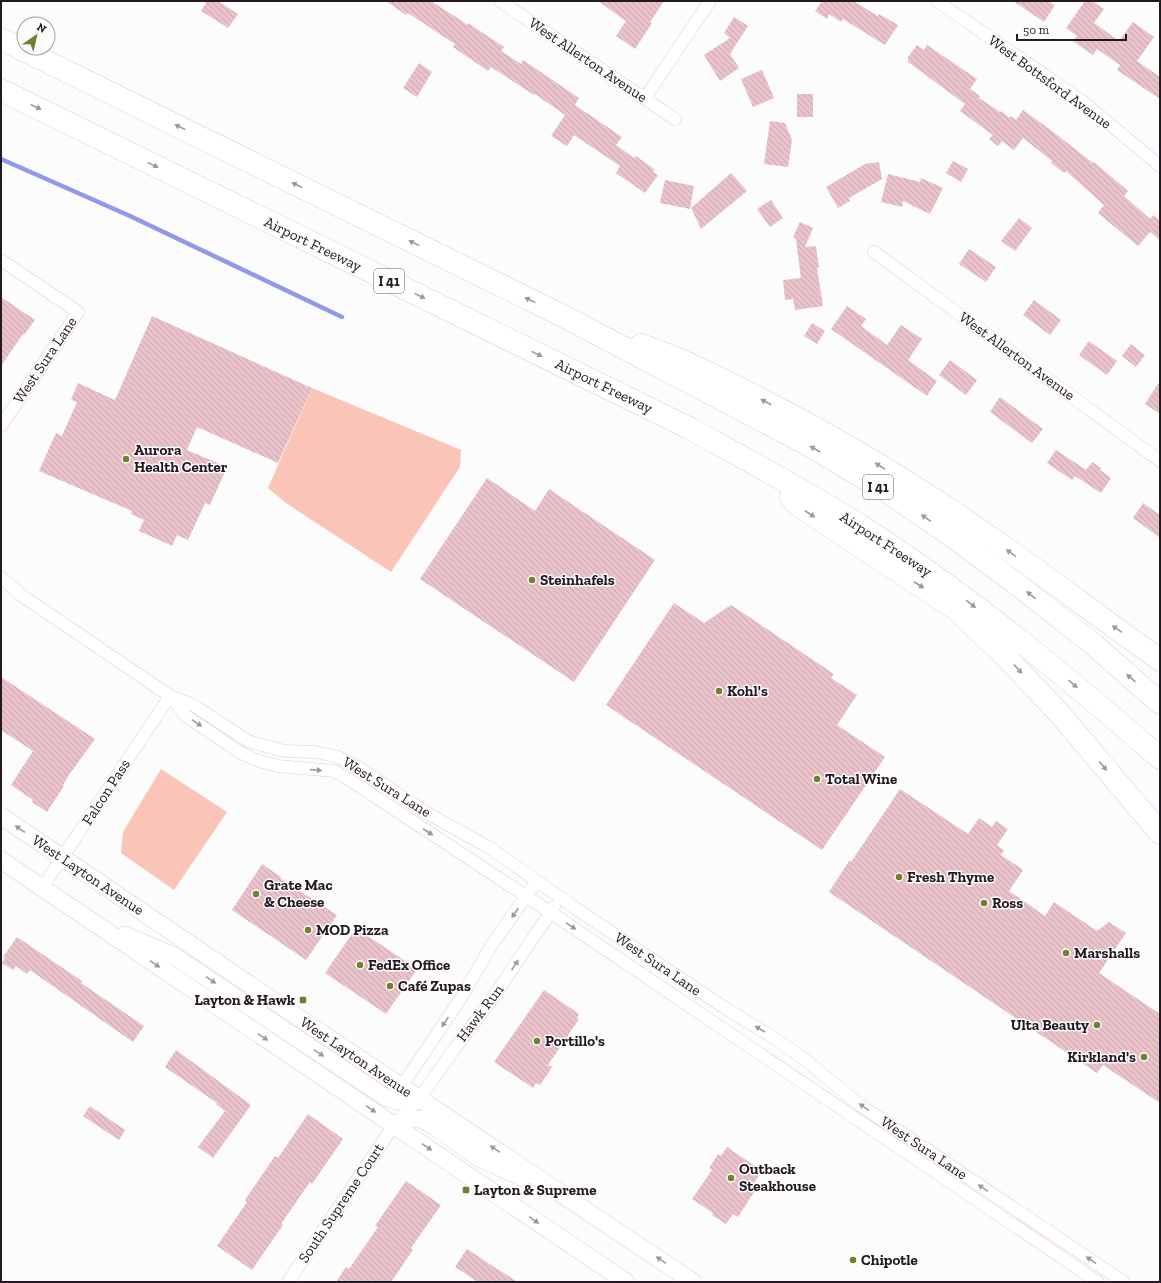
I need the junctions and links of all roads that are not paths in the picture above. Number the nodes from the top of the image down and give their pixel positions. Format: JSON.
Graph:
{"nodes":[{"id":1,"x":500,"y":1,"type":"edge"},
{"id":2,"x":710,"y":1,"type":"edge"},
{"id":3,"x":937,"y":1,"type":"edge"},
{"id":4,"x":1,"y":39,"type":"edge"},
{"id":5,"x":1,"y":90,"type":"edge"},
{"id":6,"x":645,"y":98,"type":"junction"},
{"id":7,"x":675,"y":119,"type":"dead end"},
{"id":8,"x":1160,"y":166,"type":"edge"},
{"id":9,"x":874,"y":252,"type":"dead end"},
{"id":10,"x":1,"y":260,"type":"edge"},
{"id":11,"x":565,"y":318,"type":"junction"},
{"id":12,"x":1,"y":426,"type":"edge"},
{"id":13,"x":1160,"y":461,"type":"edge"},
{"id":14,"x":775,"y":475,"type":"junction"},
{"id":15,"x":1,"y":577,"type":"edge"},
{"id":16,"x":1160,"y":660,"type":"edge"},
{"id":17,"x":170,"y":696,"type":"junction"},
{"id":18,"x":1160,"y":704,"type":"edge"},
{"id":19,"x":1160,"y":758,"type":"edge"},
{"id":20,"x":1,"y":816,"type":"edge"},
{"id":21,"x":1160,"y":833,"type":"edge"},
{"id":22,"x":62,"y":858,"type":"junction"},
{"id":23,"x":1,"y":860,"type":"edge"},
{"id":24,"x":537,"y":881,"type":"junction"},
{"id":25,"x":42,"y":888,"type":"junction"},
{"id":26,"x":526,"y":896,"type":"junction"},
{"id":27,"x":561,"y":897,"type":"junction"},
{"id":28,"x":550,"y":912,"type":"junction"},
{"id":29,"x":88,"y":919,"type":"junction"},
{"id":30,"x":399,"y":1094,"type":"junction"},
{"id":31,"x":419,"y":1099,"type":"junction"},
{"id":32,"x":394,"y":1125,"type":"junction"},
{"id":33,"x":567,"y":1198,"type":"junction"},
{"id":34,"x":288,"y":1282,"type":"edge"},
{"id":35,"x":626,"y":1282,"type":"edge"},
{"id":36,"x":693,"y":1282,"type":"edge"},
{"id":37,"x":1098,"y":1282,"type":"edge"},
{"id":38,"x":1124,"y":1282,"type":"edge"}],
"edges":[{"from":1,"to":6,"type":"street","name":"West Allerton Avenue"},
{"from":2,"to":6,"type":"street"},
{"from":3,"to":8,"type":"street","name":"West Bottsford Avenue"},
{"from":11,"to":4,"type":"highway","number":"I 41","one_way":true},
{"from":5,"to":14,"type":"highway","name":"Airport Freeway","number":"I 41","one_way":true},
{"from":6,"to":7,"type":"street","name":"West Allerton Avenue"},
{"from":9,"to":13,"type":"street","name":"West Allerton Avenue"},
{"from":10,"to":12,"type":"street","name":"West Sura Lane"},
{"from":16,"to":11,"type":"highway","one_way":true},
{"from":18,"to":11,"type":"highway","number":"I 41","one_way":true},
{"from":14,"to":19,"type":"highway","name":"Airport Freeway","number":"I 41","one_way":true},
{"from":14,"to":21,"type":"highway","one_way":true},
{"from":15,"to":17,"type":"street","name":"West Sura Lane"},
{"from":17,"to":22,"type":"street","name":"Falcon Pass"},
{"from":17,"to":24,"type":"street","name":"West Sura Lane"},
{"from":17,"to":26,"type":"street","name":"West Sura Lane","one_way":true},
{"from":22,"to":20,"type":"main road","name":"West Layton Avenue","one_way":true},
{"from":22,"to":25,"type":"street","name":"Falcon Pass"},
{"from":22,"to":30,"type":"main road","name":"West Layton Avenue"},
{"from":23,"to":25,"type":"main road"},
{"from":24,"to":26,"type":"street","name":"Hawk Run"},
{"from":24,"to":27,"type":"street","name":"West Sura Lane"},
{"from":25,"to":29,"type":"main road"},
{"from":26,"to":28,"type":"street","name":"West Sura Lane"},
{"from":26,"to":30,"type":"street","name":"Hawk Run","one_way":true},
{"from":27,"to":28,"type":"street","name":"Hawk Run"},
{"from":38,"to":27,"type":"street","name":"West Sura Lane","one_way":true},
{"from":31,"to":28,"type":"street","name":"Hawk Run","one_way":true},
{"from":28,"to":37,"type":"street","name":"West Sura Lane","one_way":true},
{"from":29,"to":30,"type":"main road","one_way":true},
{"from":29,"to":32,"type":"main road","one_way":true},
{"from":30,"to":31,"type":"main road","name":"West Layton Avenue"},
{"from":30,"to":32,"type":"street"},
{"from":31,"to":32,"type":"street","name":"Hawk Run"},
{"from":33,"to":31,"type":"main road","name":"West Layton Avenue","one_way":true},
{"from":32,"to":33,"type":"main road"},
{"from":32,"to":34,"type":"street","name":"South Supreme Court"},
{"from":32,"to":35,"type":"main road","one_way":true},
{"from":36,"to":33,"type":"main road","name":"West Layton Avenue","one_way":true}]}
